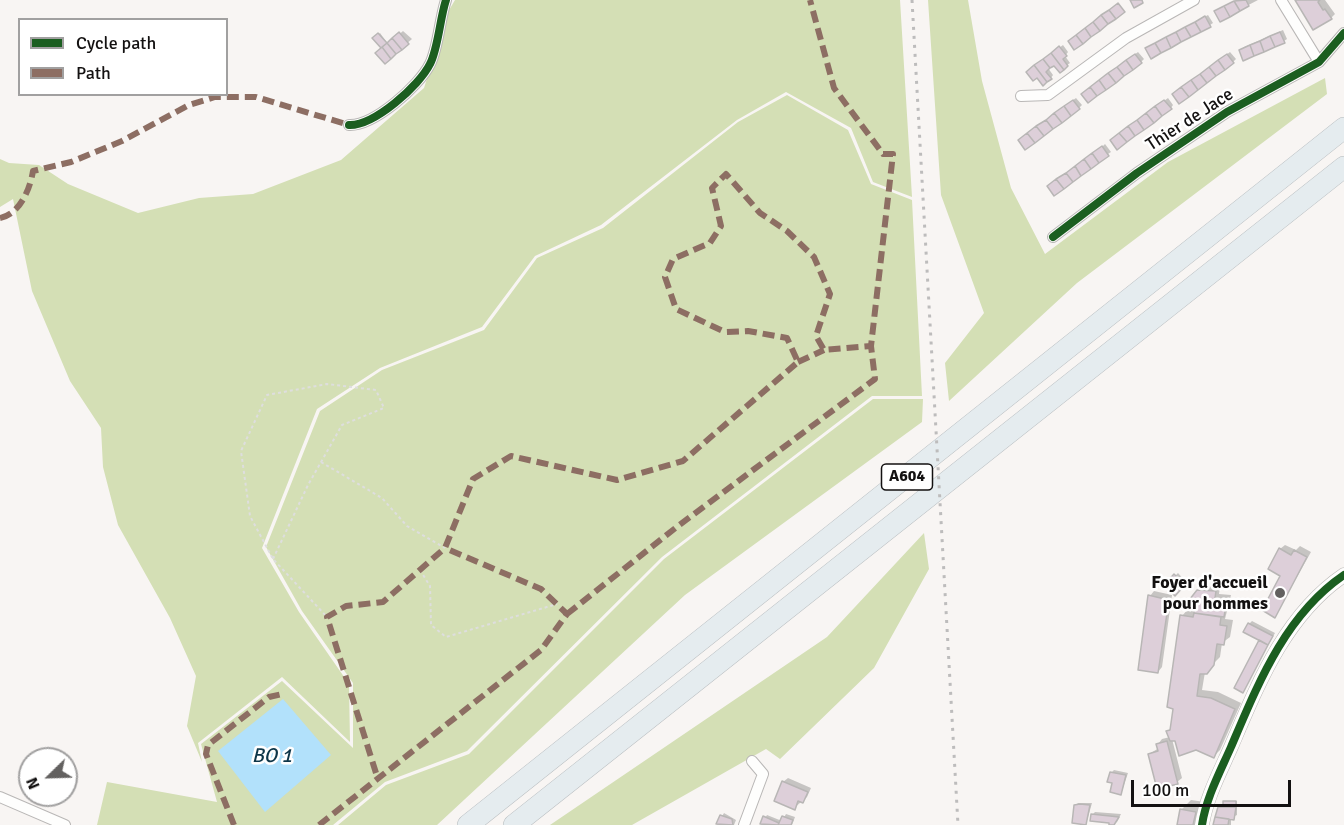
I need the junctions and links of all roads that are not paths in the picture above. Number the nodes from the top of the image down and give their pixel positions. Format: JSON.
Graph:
{"nodes":[{"id":1,"x":446,"y":0,"type":"edge"},
{"id":2,"x":1194,"y":0,"type":"edge"},
{"id":3,"x":1281,"y":0,"type":"edge"},
{"id":4,"x":1344,"y":33,"type":"edge"},
{"id":5,"x":1319,"y":62,"type":"junction"},
{"id":6,"x":1021,"y":96,"type":"dead end"},
{"id":7,"x":349,"y":125,"type":"dead end"},
{"id":8,"x":1344,"y":128,"type":"edge"},
{"id":9,"x":1344,"y":167,"type":"edge"},
{"id":10,"x":1053,"y":237,"type":"dead end"},
{"id":11,"x":1344,"y":575,"type":"edge"},
{"id":12,"x":752,"y":761,"type":"dead end"},
{"id":13,"x":0,"y":797,"type":"edge"},
{"id":14,"x":65,"y":825,"type":"edge"},
{"id":15,"x":468,"y":825,"type":"edge"},
{"id":16,"x":514,"y":825,"type":"edge"},
{"id":17,"x":744,"y":825,"type":"edge"},
{"id":18,"x":1202,"y":825,"type":"edge"}],
"edges":[{"from":1,"to":7,"type":"street"},
{"from":2,"to":6,"type":"street"},
{"from":3,"to":5,"type":"street"},
{"from":4,"to":5,"type":"street","name":"Thier de Jace"},
{"from":5,"to":10,"type":"street","name":"Thier de Jace"},
{"from":8,"to":15,"type":"highway","number":"A604"},
{"from":9,"to":16,"type":"highway","number":"A604"},
{"from":11,"to":18,"type":"street"},
{"from":12,"to":17,"type":"street"},
{"from":13,"to":14,"type":"street"}]}
